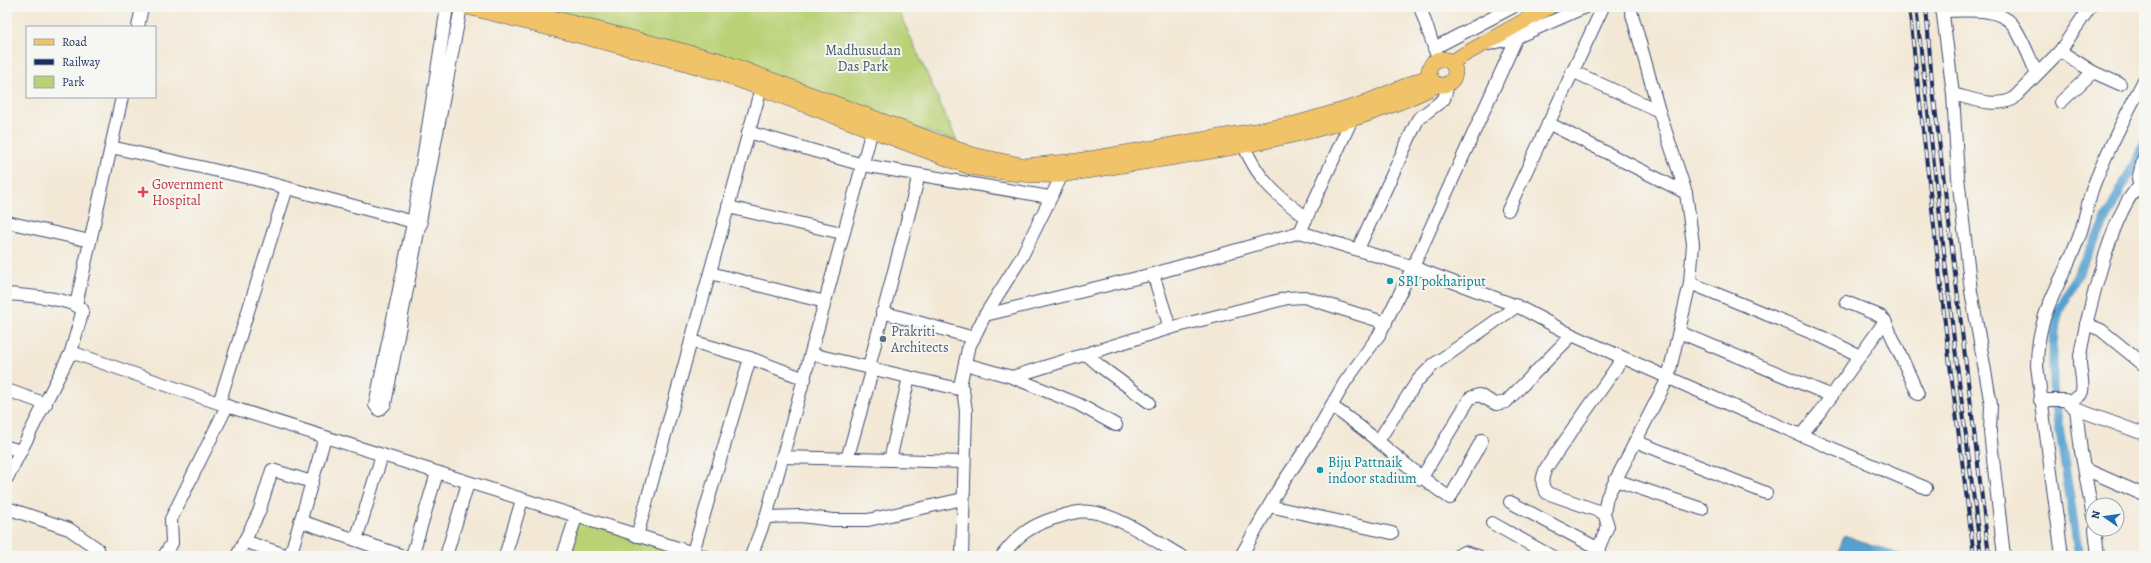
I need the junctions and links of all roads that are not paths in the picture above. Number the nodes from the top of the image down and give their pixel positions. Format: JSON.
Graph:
{"nodes":[{"id":1,"x":142,"y":7,"type":"edge"},
{"id":2,"x":447,"y":7,"type":"edge"},
{"id":3,"x":461,"y":7,"type":"edge"},
{"id":4,"x":468,"y":7,"type":"edge"},
{"id":5,"x":508,"y":7,"type":"edge"},
{"id":6,"x":1420,"y":7,"type":"edge"},
{"id":7,"x":1513,"y":7,"type":"edge"},
{"id":8,"x":1549,"y":7,"type":"edge"},
{"id":9,"x":1585,"y":7,"type":"edge"},
{"id":10,"x":1603,"y":7,"type":"edge"},
{"id":11,"x":1630,"y":7,"type":"edge"},
{"id":12,"x":2090,"y":7,"type":"edge"},
{"id":13,"x":1942,"y":9,"type":"edge"},
{"id":14,"x":138,"y":26,"type":"edge"},
{"id":15,"x":1517,"y":37,"type":"junction"},
{"id":16,"x":1477,"y":48,"type":"junction"},
{"id":17,"x":2060,"y":52,"type":"junction"},
{"id":18,"x":1441,"y":57,"type":"junction"},
{"id":19,"x":1572,"y":71,"type":"junction"},
{"id":20,"x":2093,"y":72,"type":"junction"},
{"id":21,"x":2038,"y":74,"type":"junction"},
{"id":22,"x":2144,"y":80,"type":"edge"},
{"id":23,"x":1438,"y":82,"type":"junction"},
{"id":24,"x":2120,"y":84,"type":"dead end"},
{"id":25,"x":761,"y":88,"type":"junction"},
{"id":26,"x":1953,"y":94,"type":"junction"},
{"id":27,"x":122,"y":98,"type":"edge"},
{"id":28,"x":2061,"y":102,"type":"dead end"},
{"id":29,"x":1659,"y":111,"type":"junction"},
{"id":30,"x":1351,"y":121,"type":"junction"},
{"id":31,"x":1548,"y":123,"type":"junction"},
{"id":32,"x":872,"y":130,"type":"junction"},
{"id":33,"x":748,"y":132,"type":"junction"},
{"id":34,"x":1243,"y":144,"type":"junction"},
{"id":35,"x":111,"y":147,"type":"junction"},
{"id":36,"x":2144,"y":157,"type":"edge"},
{"id":37,"x":863,"y":165,"type":"junction"},
{"id":38,"x":919,"y":175,"type":"junction"},
{"id":39,"x":1062,"y":175,"type":"junction"},
{"id":40,"x":2142,"y":186,"type":"edge"},
{"id":41,"x":287,"y":188,"type":"junction"},
{"id":42,"x":1686,"y":193,"type":"junction"},
{"id":43,"x":1049,"y":197,"type":"junction"},
{"id":44,"x":728,"y":207,"type":"junction"},
{"id":45,"x":1508,"y":210,"type":"dead end"},
{"id":46,"x":1307,"y":218,"type":"junction"},
{"id":47,"x":7,"y":222,"type":"edge"},
{"id":48,"x":417,"y":223,"type":"junction"},
{"id":49,"x":1300,"y":232,"type":"junction"},
{"id":50,"x":842,"y":233,"type":"junction"},
{"id":51,"x":90,"y":241,"type":"junction"},
{"id":52,"x":1358,"y":249,"type":"junction"},
{"id":53,"x":1413,"y":267,"type":"junction"},
{"id":54,"x":710,"y":273,"type":"junction"},
{"id":55,"x":1153,"y":274,"type":"junction"},
{"id":56,"x":1690,"y":283,"type":"junction"},
{"id":57,"x":7,"y":294,"type":"edge"},
{"id":58,"x":825,"y":302,"type":"junction"},
{"id":59,"x":1846,"y":302,"type":"dead end"},
{"id":60,"x":76,"y":305,"type":"junction"},
{"id":61,"x":1517,"y":306,"type":"junction"},
{"id":62,"x":882,"y":312,"type":"junction"},
{"id":63,"x":985,"y":315,"type":"junction"},
{"id":64,"x":1885,"y":320,"type":"junction"},
{"id":65,"x":1386,"y":323,"type":"junction"},
{"id":66,"x":2086,"y":324,"type":"junction"},
{"id":67,"x":1170,"y":328,"type":"junction"},
{"id":68,"x":1679,"y":332,"type":"junction"},
{"id":69,"x":1572,"y":335,"type":"junction"},
{"id":70,"x":974,"y":338,"type":"junction"},
{"id":71,"x":691,"y":341,"type":"junction"},
{"id":72,"x":71,"y":352,"type":"junction"},
{"id":73,"x":811,"y":354,"type":"junction"},
{"id":74,"x":1086,"y":354,"type":"junction"},
{"id":75,"x":1860,"y":356,"type":"junction"},
{"id":76,"x":750,"y":358,"type":"junction"},
{"id":77,"x":1623,"y":358,"type":"junction"},
{"id":78,"x":965,"y":364,"type":"junction"},
{"id":79,"x":2144,"y":365,"type":"edge"},
{"id":80,"x":871,"y":368,"type":"junction"},
{"id":81,"x":909,"y":377,"type":"junction"},
{"id":82,"x":1012,"y":377,"type":"junction"},
{"id":83,"x":1668,"y":378,"type":"junction"},
{"id":84,"x":805,"y":379,"type":"junction"},
{"id":85,"x":7,"y":390,"type":"edge"},
{"id":86,"x":963,"y":390,"type":"junction"},
{"id":87,"x":1918,"y":394,"type":"dead end"},
{"id":88,"x":1832,"y":396,"type":"junction"},
{"id":89,"x":2043,"y":400,"type":"junction"},
{"id":90,"x":1149,"y":402,"type":"dead end"},
{"id":91,"x":46,"y":404,"type":"junction"},
{"id":92,"x":2070,"y":404,"type":"junction"},
{"id":93,"x":223,"y":405,"type":"junction"},
{"id":94,"x":1331,"y":406,"type":"junction"},
{"id":95,"x":1116,"y":425,"type":"dead end"},
{"id":96,"x":2144,"y":434,"type":"edge"},
{"id":97,"x":1801,"y":435,"type":"junction"},
{"id":98,"x":325,"y":437,"type":"junction"},
{"id":99,"x":1482,"y":440,"type":"dead end"},
{"id":100,"x":1635,"y":440,"type":"junction"},
{"id":101,"x":1378,"y":441,"type":"junction"},
{"id":102,"x":7,"y":447,"type":"edge"},
{"id":103,"x":21,"y":452,"type":"junction"},
{"id":104,"x":382,"y":455,"type":"junction"},
{"id":105,"x":782,"y":456,"type":"junction"},
{"id":106,"x":847,"y":459,"type":"junction"},
{"id":107,"x":890,"y":460,"type":"junction"},
{"id":108,"x":964,"y":462,"type":"junction"},
{"id":109,"x":2085,"y":469,"type":"junction"},
{"id":110,"x":437,"y":473,"type":"junction"},
{"id":111,"x":7,"y":478,"type":"edge"},
{"id":112,"x":1421,"y":478,"type":"junction"},
{"id":113,"x":1616,"y":480,"type":"junction"},
{"id":114,"x":312,"y":482,"type":"junction"},
{"id":115,"x":468,"y":483,"type":"junction"},
{"id":116,"x":1926,"y":488,"type":"dead end"},
{"id":117,"x":1766,"y":493,"type":"dead end"},
{"id":118,"x":2144,"y":495,"type":"edge"},
{"id":119,"x":2090,"y":497,"type":"edge"},
{"id":120,"x":963,"y":499,"type":"junction"},
{"id":121,"x":522,"y":500,"type":"junction"},
{"id":122,"x":1510,"y":502,"type":"dead end"},
{"id":123,"x":1269,"y":506,"type":"junction"},
{"id":124,"x":7,"y":508,"type":"edge"},
{"id":125,"x":1702,"y":509,"type":"dead end"},
{"id":126,"x":1604,"y":513,"type":"junction"},
{"id":127,"x":576,"y":517,"type":"junction"},
{"id":128,"x":766,"y":517,"type":"junction"},
{"id":129,"x":300,"y":521,"type":"junction"},
{"id":130,"x":1492,"y":523,"type":"dead end"},
{"id":131,"x":1392,"y":533,"type":"dead end"},
{"id":132,"x":637,"y":536,"type":"junction"},
{"id":133,"x":2095,"y":537,"type":"edge"},
{"id":134,"x":356,"y":540,"type":"junction"},
{"id":135,"x":244,"y":541,"type":"junction"},
{"id":136,"x":1597,"y":552,"type":"edge"},
{"id":137,"x":692,"y":554,"type":"edge"},
{"id":138,"x":100,"y":556,"type":"edge"},
{"id":139,"x":164,"y":556,"type":"edge"},
{"id":140,"x":237,"y":556,"type":"edge"},
{"id":141,"x":289,"y":556,"type":"edge"},
{"id":142,"x":403,"y":556,"type":"edge"},
{"id":143,"x":412,"y":556,"type":"edge"},
{"id":144,"x":446,"y":556,"type":"edge"},
{"id":145,"x":505,"y":556,"type":"edge"},
{"id":146,"x":563,"y":556,"type":"edge"},
{"id":147,"x":752,"y":556,"type":"edge"},
{"id":148,"x":962,"y":556,"type":"edge"},
{"id":149,"x":1002,"y":556,"type":"edge"},
{"id":150,"x":1181,"y":556,"type":"edge"},
{"id":151,"x":1241,"y":556,"type":"edge"},
{"id":152,"x":1457,"y":556,"type":"edge"},
{"id":153,"x":1478,"y":556,"type":"edge"},
{"id":154,"x":1551,"y":556,"type":"edge"},
{"id":155,"x":2004,"y":556,"type":"edge"},
{"id":156,"x":2062,"y":556,"type":"edge"},
{"id":157,"x":2098,"y":556,"type":"edge"}],
"edges":[{"from":1,"to":14,"type":"street"},
{"from":2,"to":48,"type":"street"},
{"from":3,"to":48,"type":"street"},
{"from":4,"to":25,"type":"main road"},
{"from":5,"to":23,"type":"main road"},
{"from":6,"to":18,"type":"street"},
{"from":7,"to":18,"type":"street"},
{"from":8,"to":16,"type":"main road"},
{"from":9,"to":15,"type":"street"},
{"from":10,"to":19,"type":"street"},
{"from":11,"to":29,"type":"street"},
{"from":12,"to":17,"type":"street"},
{"from":13,"to":21,"type":"street"},
{"from":13,"to":26,"type":"street"},
{"from":15,"to":16,"type":"street"},
{"from":15,"to":53,"type":"street"},
{"from":16,"to":18,"type":"main road"},
{"from":17,"to":20,"type":"street"},
{"from":17,"to":21,"type":"street"},
{"from":18,"to":23,"type":"main road"},
{"from":18,"to":23,"type":"main road"},
{"from":19,"to":29,"type":"street"},
{"from":19,"to":31,"type":"street"},
{"from":20,"to":24,"type":"street"},
{"from":20,"to":28,"type":"street"},
{"from":21,"to":26,"type":"street"},
{"from":22,"to":89,"type":"street"},
{"from":23,"to":30,"type":"main road"},
{"from":23,"to":52,"type":"street"},
{"from":25,"to":32,"type":"main road"},
{"from":25,"to":33,"type":"street"},
{"from":26,"to":155,"type":"street"},
{"from":27,"to":35,"type":"street"},
{"from":29,"to":42,"type":"street"},
{"from":30,"to":34,"type":"main road"},
{"from":30,"to":46,"type":"street"},
{"from":31,"to":42,"type":"street"},
{"from":31,"to":45,"type":"street"},
{"from":32,"to":37,"type":"street"},
{"from":32,"to":39,"type":"main road"},
{"from":33,"to":37,"type":"street"},
{"from":33,"to":44,"type":"street"},
{"from":34,"to":39,"type":"main road"},
{"from":34,"to":46,"type":"street"},
{"from":35,"to":41,"type":"street"},
{"from":35,"to":51,"type":"street"},
{"from":36,"to":40,"type":"street"},
{"from":37,"to":38,"type":"street"},
{"from":37,"to":50,"type":"street"},
{"from":38,"to":43,"type":"street"},
{"from":38,"to":62,"type":"street"},
{"from":39,"to":43,"type":"street"},
{"from":40,"to":66,"type":"street"},
{"from":41,"to":48,"type":"street"},
{"from":41,"to":93,"type":"street"},
{"from":42,"to":56,"type":"street"},
{"from":43,"to":63,"type":"street"},
{"from":44,"to":50,"type":"street"},
{"from":44,"to":54,"type":"street"},
{"from":46,"to":49,"type":"street"},
{"from":47,"to":51,"type":"street"},
{"from":48,"to":48,"type":"street"},
{"from":49,"to":52,"type":"street"},
{"from":49,"to":55,"type":"street"},
{"from":50,"to":58,"type":"street"},
{"from":51,"to":60,"type":"street"},
{"from":52,"to":53,"type":"street"},
{"from":53,"to":61,"type":"street"},
{"from":53,"to":65,"type":"street"},
{"from":54,"to":58,"type":"street"},
{"from":54,"to":71,"type":"street"},
{"from":55,"to":63,"type":"street"},
{"from":55,"to":67,"type":"street"},
{"from":56,"to":68,"type":"street"},
{"from":56,"to":75,"type":"street"},
{"from":57,"to":60,"type":"street"},
{"from":58,"to":73,"type":"street"},
{"from":59,"to":64,"type":"street"},
{"from":60,"to":72,"type":"street"},
{"from":61,"to":69,"type":"street"},
{"from":61,"to":101,"type":"street"},
{"from":62,"to":70,"type":"street"},
{"from":62,"to":80,"type":"street"},
{"from":63,"to":70,"type":"street"},
{"from":64,"to":75,"type":"street"},
{"from":64,"to":87,"type":"street"},
{"from":65,"to":67,"type":"street"},
{"from":65,"to":94,"type":"street"},
{"from":66,"to":79,"type":"street"},
{"from":66,"to":92,"type":"street"},
{"from":67,"to":74,"type":"street"},
{"from":68,"to":83,"type":"street"},
{"from":68,"to":88,"type":"street"},
{"from":69,"to":77,"type":"street"},
{"from":69,"to":112,"type":"street"},
{"from":70,"to":78,"type":"street"},
{"from":71,"to":76,"type":"street"},
{"from":71,"to":132,"type":"street"},
{"from":72,"to":91,"type":"street"},
{"from":72,"to":93,"type":"street"},
{"from":73,"to":80,"type":"street"},
{"from":73,"to":84,"type":"street"},
{"from":74,"to":82,"type":"street"},
{"from":74,"to":90,"type":"street"},
{"from":75,"to":88,"type":"street"},
{"from":76,"to":84,"type":"street"},
{"from":76,"to":137,"type":"street"},
{"from":77,"to":83,"type":"street"},
{"from":77,"to":126,"type":"street"},
{"from":78,"to":82,"type":"street"},
{"from":78,"to":86,"type":"street"},
{"from":80,"to":81,"type":"street"},
{"from":80,"to":106,"type":"street"},
{"from":81,"to":86,"type":"street"},
{"from":81,"to":107,"type":"street"},
{"from":82,"to":95,"type":"street"},
{"from":83,"to":97,"type":"street"},
{"from":83,"to":100,"type":"street"},
{"from":84,"to":105,"type":"street"},
{"from":85,"to":91,"type":"street"},
{"from":86,"to":108,"type":"street"},
{"from":88,"to":97,"type":"street"},
{"from":89,"to":92,"type":"street"},
{"from":89,"to":156,"type":"street"},
{"from":91,"to":103,"type":"street"},
{"from":92,"to":96,"type":"street"},
{"from":92,"to":109,"type":"street"},
{"from":93,"to":98,"type":"street"},
{"from":93,"to":139,"type":"street"},
{"from":94,"to":101,"type":"street"},
{"from":94,"to":123,"type":"street"},
{"from":97,"to":116,"type":"street"},
{"from":98,"to":104,"type":"street"},
{"from":98,"to":114,"type":"street"},
{"from":99,"to":112,"type":"street"},
{"from":100,"to":113,"type":"street"},
{"from":100,"to":117,"type":"street"},
{"from":101,"to":112,"type":"street"},
{"from":102,"to":103,"type":"street"},
{"from":103,"to":111,"type":"street"},
{"from":104,"to":110,"type":"street"},
{"from":104,"to":134,"type":"street"},
{"from":105,"to":106,"type":"street"},
{"from":105,"to":128,"type":"street"},
{"from":106,"to":107,"type":"street"},
{"from":107,"to":108,"type":"street"},
{"from":108,"to":120,"type":"street"},
{"from":109,"to":118,"type":"street"},
{"from":109,"to":119,"type":"street"},
{"from":110,"to":115,"type":"street"},
{"from":110,"to":143,"type":"street"},
{"from":113,"to":125,"type":"street"},
{"from":113,"to":126,"type":"street"},
{"from":114,"to":129,"type":"street"},
{"from":114,"to":135,"type":"street"},
{"from":115,"to":121,"type":"street"},
{"from":115,"to":144,"type":"street"},
{"from":120,"to":128,"type":"street"},
{"from":120,"to":148,"type":"street"},
{"from":121,"to":127,"type":"street"},
{"from":121,"to":145,"type":"street"},
{"from":122,"to":136,"type":"street"},
{"from":123,"to":131,"type":"street"},
{"from":123,"to":151,"type":"street"},
{"from":124,"to":138,"type":"street"},
{"from":126,"to":136,"type":"street"},
{"from":127,"to":132,"type":"street"},
{"from":127,"to":146,"type":"street"},
{"from":128,"to":147,"type":"street"},
{"from":129,"to":134,"type":"street"},
{"from":129,"to":141,"type":"street"},
{"from":130,"to":154,"type":"street"},
{"from":132,"to":137,"type":"street"},
{"from":133,"to":157,"type":"street"},
{"from":134,"to":142,"type":"street"},
{"from":135,"to":140,"type":"street"},
{"from":135,"to":141,"type":"street"},
{"from":149,"to":150,"type":"street"},
{"from":152,"to":153,"type":"street"}]}
